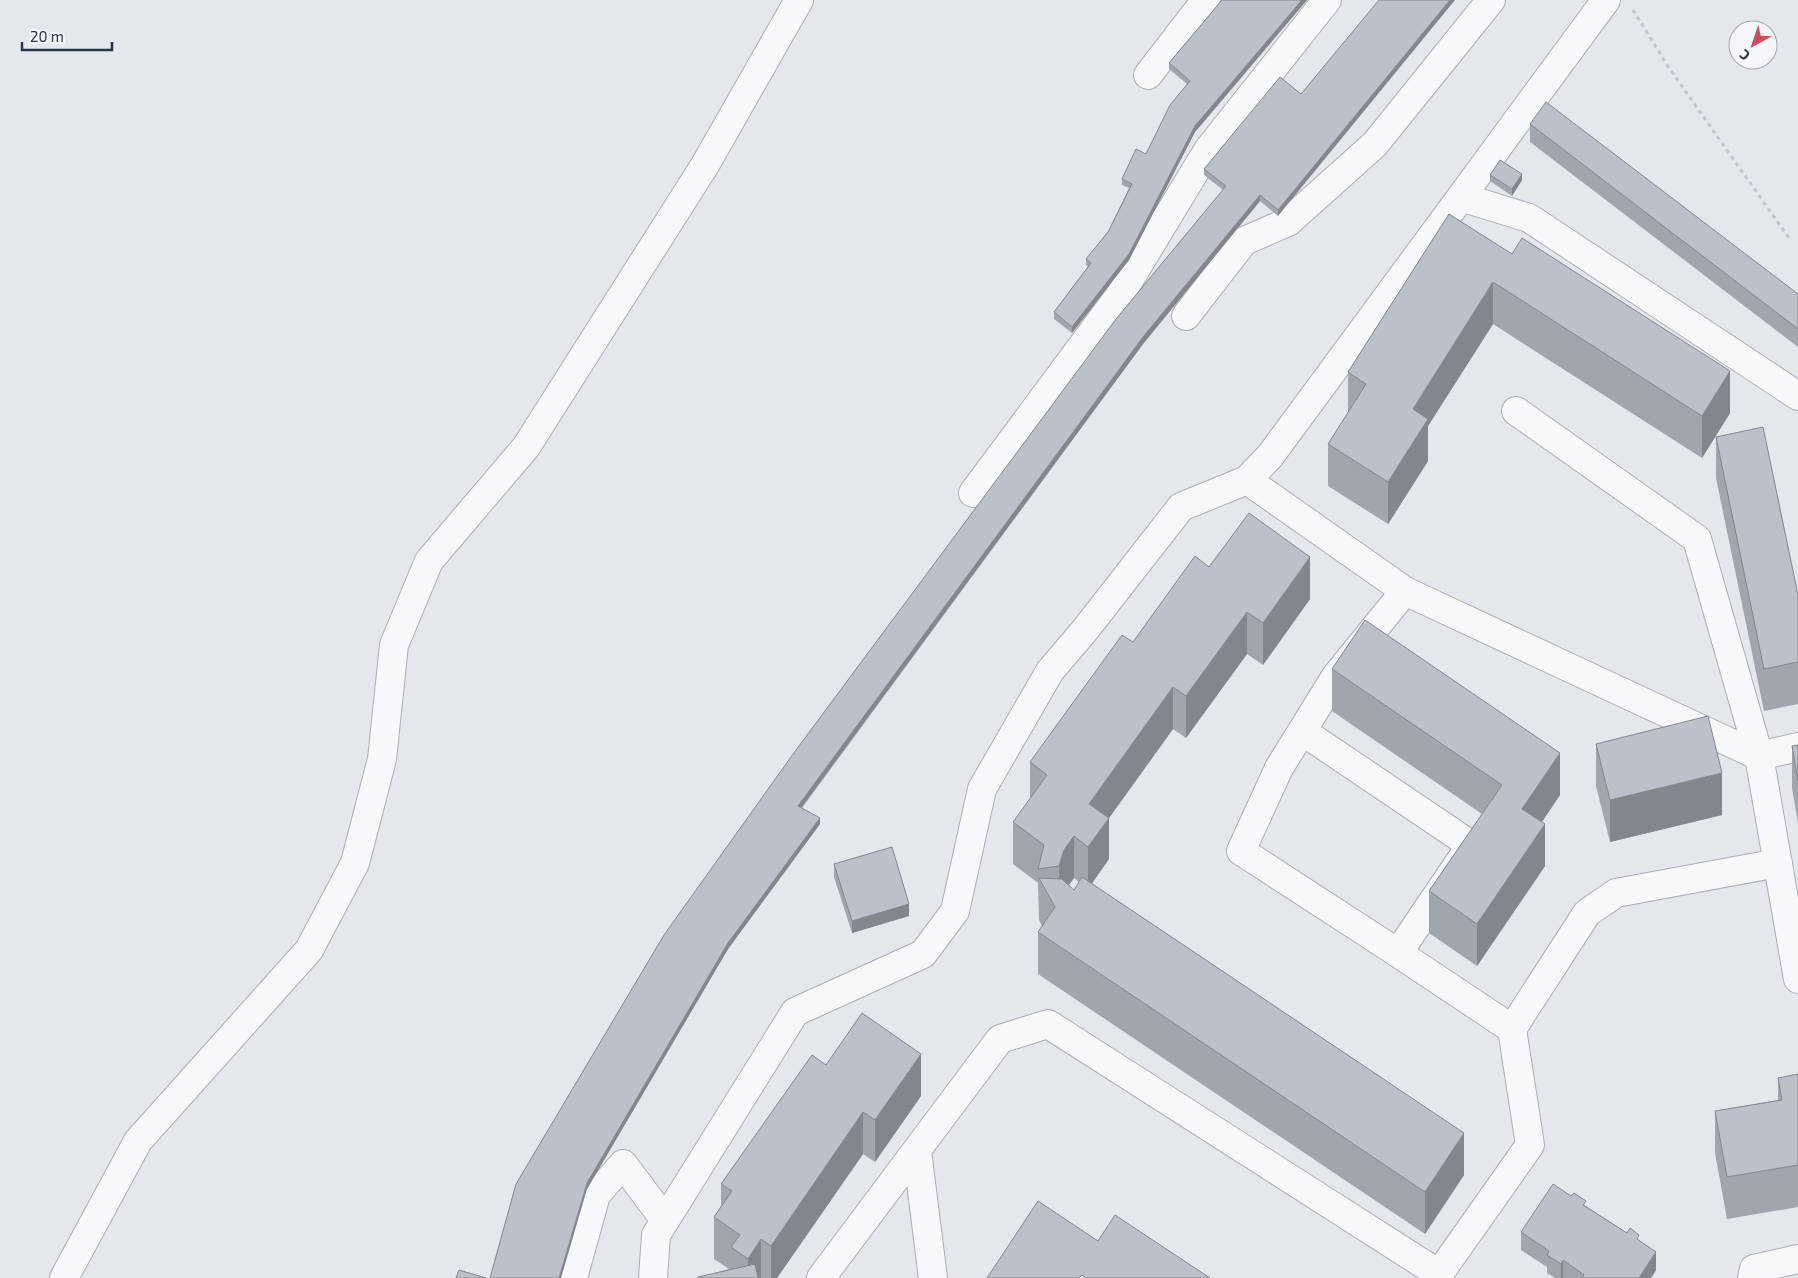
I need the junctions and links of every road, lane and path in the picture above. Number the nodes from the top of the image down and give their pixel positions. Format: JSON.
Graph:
{"nodes":[{"id":1,"x":799,"y":0,"type":"edge"},
{"id":2,"x":1206,"y":0,"type":"edge"},
{"id":3,"x":1327,"y":0,"type":"edge"},
{"id":4,"x":1491,"y":0,"type":"edge"},
{"id":5,"x":1606,"y":0,"type":"edge"},
{"id":6,"x":1633,"y":8,"type":"dead end"},
{"id":7,"x":1148,"y":75,"type":"dead end"},
{"id":8,"x":1461,"y":197,"type":"junction"},
{"id":9,"x":1789,"y":238,"type":"dead end"},
{"id":10,"x":1186,"y":316,"type":"dead end"},
{"id":11,"x":1798,"y":396,"type":"edge"},
{"id":12,"x":1516,"y":411,"type":"dead end"},
{"id":13,"x":1247,"y":480,"type":"junction"},
{"id":14,"x":973,"y":493,"type":"dead end"},
{"id":15,"x":1406,"y":590,"type":"junction"},
{"id":16,"x":1302,"y":731,"type":"junction"},
{"id":17,"x":1798,"y":747,"type":"edge"},
{"id":18,"x":1759,"y":756,"type":"junction"},
{"id":19,"x":1778,"y":863,"type":"junction"},
{"id":20,"x":1398,"y":953,"type":"junction"},
{"id":21,"x":1798,"y":980,"type":"edge"},
{"id":22,"x":1512,"y":1029,"type":"junction"},
{"id":23,"x":917,"y":1151,"type":"junction"},
{"id":24,"x":666,"y":1220,"type":"junction"},
{"id":25,"x":1798,"y":1259,"type":"edge"},
{"id":26,"x":64,"y":1278,"type":"edge"},
{"id":27,"x":573,"y":1278,"type":"edge"},
{"id":28,"x":653,"y":1278,"type":"edge"},
{"id":29,"x":822,"y":1278,"type":"edge"},
{"id":30,"x":933,"y":1278,"type":"edge"},
{"id":31,"x":1752,"y":1278,"type":"edge"}],
"edges":[{"from":1,"to":26,"type":"street"},
{"from":2,"to":7,"type":"street"},
{"from":3,"to":14,"type":"street"},
{"from":4,"to":10,"type":"street"},
{"from":5,"to":8,"type":"street"},
{"from":6,"to":9,"type":"path"},
{"from":8,"to":11,"type":"street"},
{"from":8,"to":13,"type":"street"},
{"from":12,"to":18,"type":"street"},
{"from":13,"to":15,"type":"street"},
{"from":13,"to":24,"type":"street"},
{"from":15,"to":16,"type":"street"},
{"from":15,"to":18,"type":"street"},
{"from":16,"to":20,"type":"street"},
{"from":16,"to":20,"type":"street"},
{"from":17,"to":18,"type":"street"},
{"from":18,"to":19,"type":"street"},
{"from":19,"to":21,"type":"street"},
{"from":19,"to":22,"type":"street"},
{"from":20,"to":22,"type":"street"},
{"from":22,"to":23,"type":"street"},
{"from":23,"to":29,"type":"street"},
{"from":23,"to":30,"type":"street"},
{"from":24,"to":27,"type":"street"},
{"from":24,"to":28,"type":"street"},
{"from":25,"to":31,"type":"street"}]}
